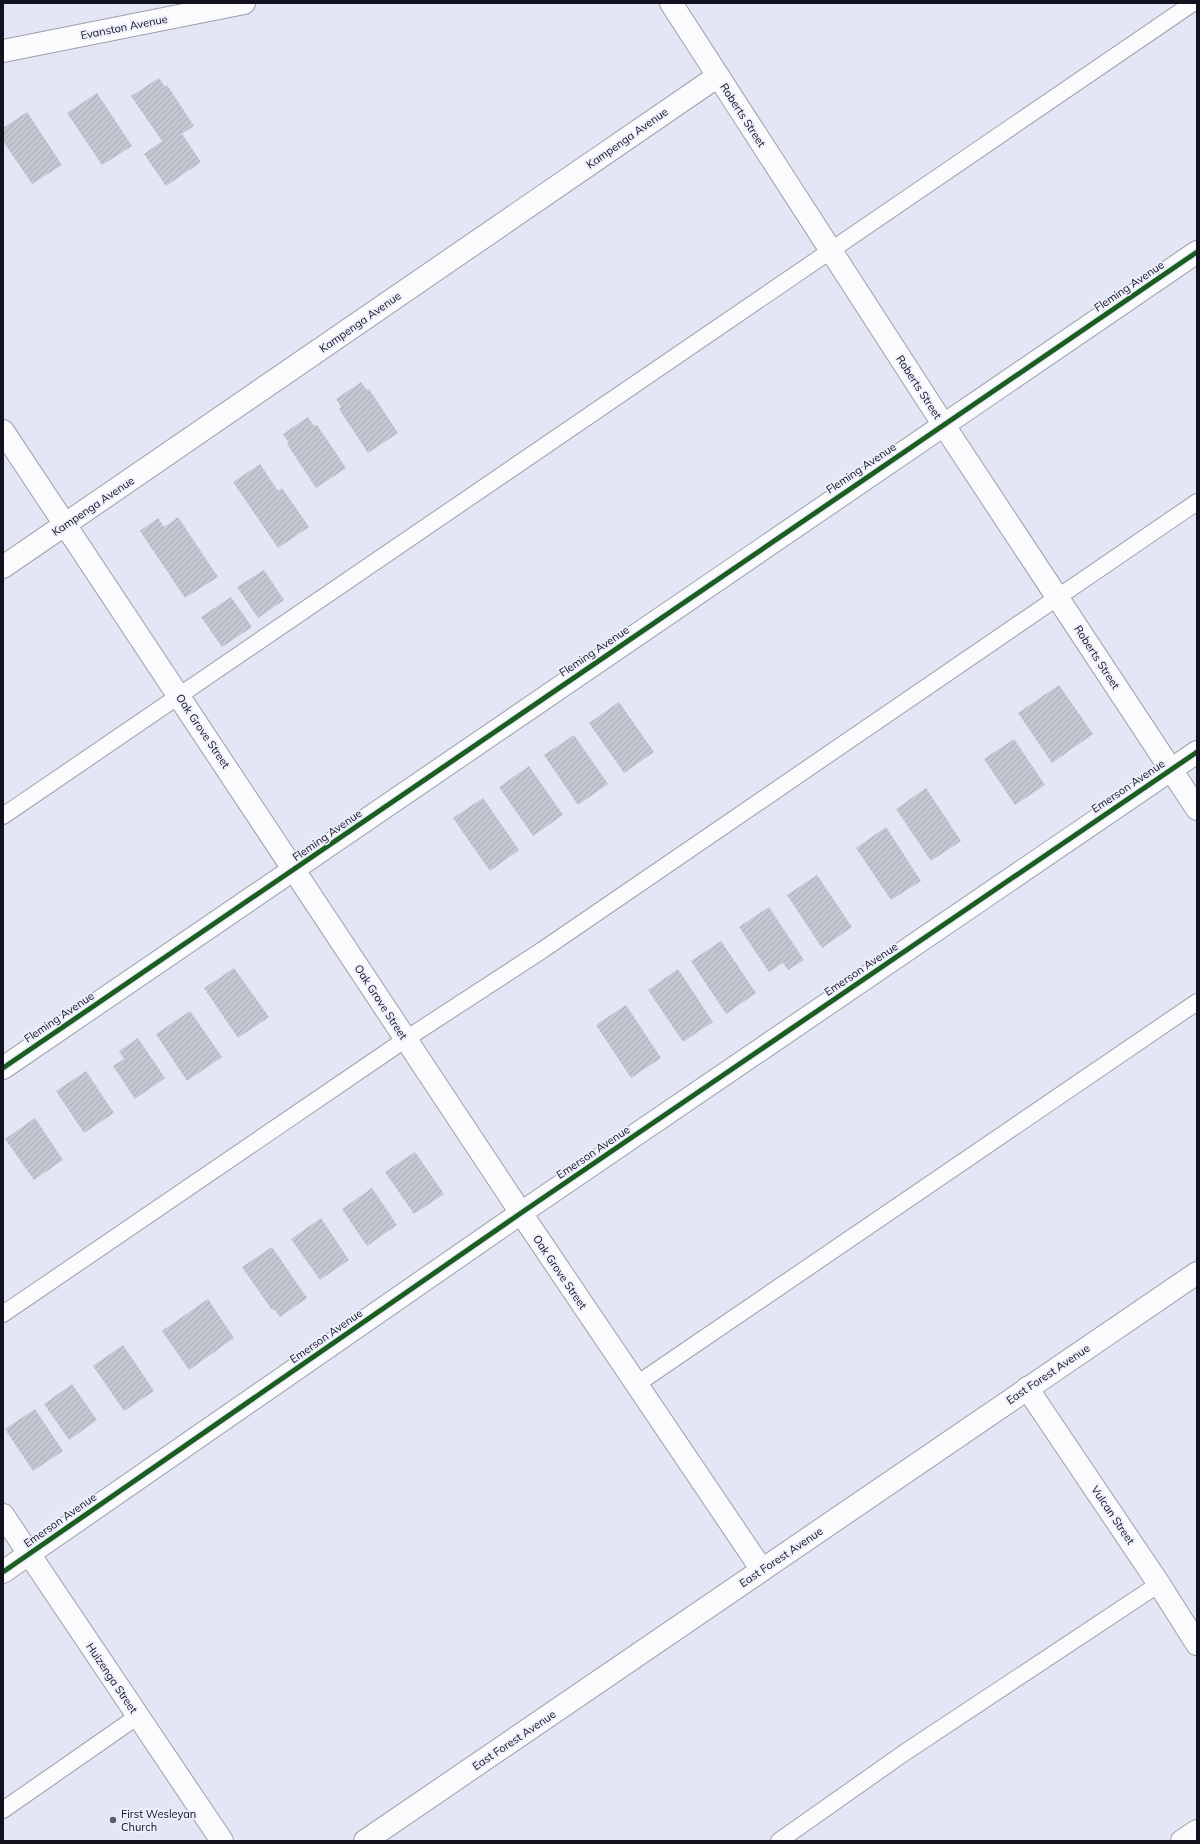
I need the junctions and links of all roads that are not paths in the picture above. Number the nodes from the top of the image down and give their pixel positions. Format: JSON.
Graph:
{"nodes":[{"id":1,"x":244,"y":3,"type":"edge"},
{"id":2,"x":670,"y":3,"type":"edge"},
{"id":3,"x":1193,"y":3,"type":"edge"},
{"id":4,"x":3,"y":51,"type":"edge"},
{"id":5,"x":718,"y":76,"type":"junction"},
{"id":6,"x":830,"y":250,"type":"junction"},
{"id":7,"x":1197,"y":252,"type":"edge"},
{"id":8,"x":943,"y":424,"type":"junction"},
{"id":9,"x":3,"y":431,"type":"edge"},
{"id":10,"x":1197,"y":502,"type":"edge"},
{"id":11,"x":66,"y":525,"type":"junction"},
{"id":12,"x":3,"y":567,"type":"edge"},
{"id":13,"x":1058,"y":597,"type":"junction"},
{"id":14,"x":180,"y":697,"type":"junction"},
{"id":15,"x":1197,"y":752,"type":"edge"},
{"id":16,"x":1171,"y":769,"type":"junction"},
{"id":17,"x":1197,"y":809,"type":"edge"},
{"id":18,"x":3,"y":816,"type":"edge"},
{"id":19,"x":294,"y":869,"type":"junction"},
{"id":20,"x":1197,"y":1002,"type":"edge"},
{"id":21,"x":406,"y":1039,"type":"junction"},
{"id":22,"x":3,"y":1068,"type":"edge"},
{"id":23,"x":521,"y":1213,"type":"junction"},
{"id":24,"x":1197,"y":1273,"type":"edge"},
{"id":25,"x":3,"y":1314,"type":"edge"},
{"id":26,"x":637,"y":1384,"type":"junction"},
{"id":27,"x":1027,"y":1388,"type":"junction"},
{"id":28,"x":3,"y":1515,"type":"edge"},
{"id":29,"x":29,"y":1554,"type":"junction"},
{"id":30,"x":762,"y":1570,"type":"junction"},
{"id":31,"x":3,"y":1572,"type":"edge"},
{"id":32,"x":1159,"y":1584,"type":"junction"},
{"id":33,"x":1197,"y":1644,"type":"edge"},
{"id":34,"x":138,"y":1716,"type":"junction"},
{"id":35,"x":3,"y":1810,"type":"edge"},
{"id":36,"x":1197,"y":1831,"type":"edge"},
{"id":37,"x":222,"y":1841,"type":"edge"},
{"id":38,"x":365,"y":1841,"type":"edge"},
{"id":39,"x":779,"y":1841,"type":"edge"},
{"id":40,"x":1182,"y":1841,"type":"edge"}],
"edges":[{"from":1,"to":4,"type":"street","name":"Evanston Avenue"},
{"from":2,"to":5,"type":"street","name":"Roberts Street"},
{"from":3,"to":6,"type":"lane"},
{"from":5,"to":6,"type":"street","name":"Roberts Street"},
{"from":5,"to":11,"type":"street","name":"Kampenga Avenue"},
{"from":6,"to":8,"type":"street","name":"Roberts Street"},
{"from":6,"to":14,"type":"lane"},
{"from":7,"to":8,"type":"street","name":"Fleming Avenue"},
{"from":8,"to":13,"type":"street","name":"Roberts Street"},
{"from":8,"to":19,"type":"street","name":"Fleming Avenue"},
{"from":9,"to":11,"type":"street","name":"Oak Grove Street"},
{"from":10,"to":13,"type":"lane"},
{"from":11,"to":12,"type":"street","name":"Kampenga Avenue"},
{"from":11,"to":14,"type":"street","name":"Oak Grove Street"},
{"from":13,"to":16,"type":"street","name":"Roberts Street"},
{"from":13,"to":21,"type":"lane"},
{"from":14,"to":18,"type":"lane"},
{"from":14,"to":19,"type":"street","name":"Oak Grove Street"},
{"from":15,"to":16,"type":"street","name":"Emerson Avenue"},
{"from":16,"to":17,"type":"street","name":"Roberts Street"},
{"from":16,"to":23,"type":"street","name":"Emerson Avenue"},
{"from":19,"to":21,"type":"street","name":"Oak Grove Street"},
{"from":19,"to":22,"type":"street","name":"Fleming Avenue"},
{"from":20,"to":26,"type":"lane"},
{"from":21,"to":23,"type":"street","name":"Oak Grove Street"},
{"from":21,"to":25,"type":"lane"},
{"from":23,"to":26,"type":"street","name":"Oak Grove Street"},
{"from":23,"to":29,"type":"street","name":"Emerson Avenue"},
{"from":24,"to":27,"type":"street","name":"East Forest Avenue"},
{"from":26,"to":30,"type":"street","name":"Oak Grove Street"},
{"from":27,"to":30,"type":"street","name":"East Forest Avenue"},
{"from":27,"to":32,"type":"street","name":"Vulcan Street"},
{"from":28,"to":29,"type":"street","name":"Huizenga Street"},
{"from":29,"to":31,"type":"street","name":"Emerson Avenue"},
{"from":29,"to":34,"type":"street","name":"Huizenga Street"},
{"from":30,"to":38,"type":"street","name":"East Forest Avenue"},
{"from":32,"to":33,"type":"street","name":"Vulcan Street"},
{"from":32,"to":39,"type":"lane"},
{"from":34,"to":35,"type":"lane"},
{"from":34,"to":37,"type":"street","name":"Huizenga Street"},
{"from":36,"to":40,"type":"street"}]}
